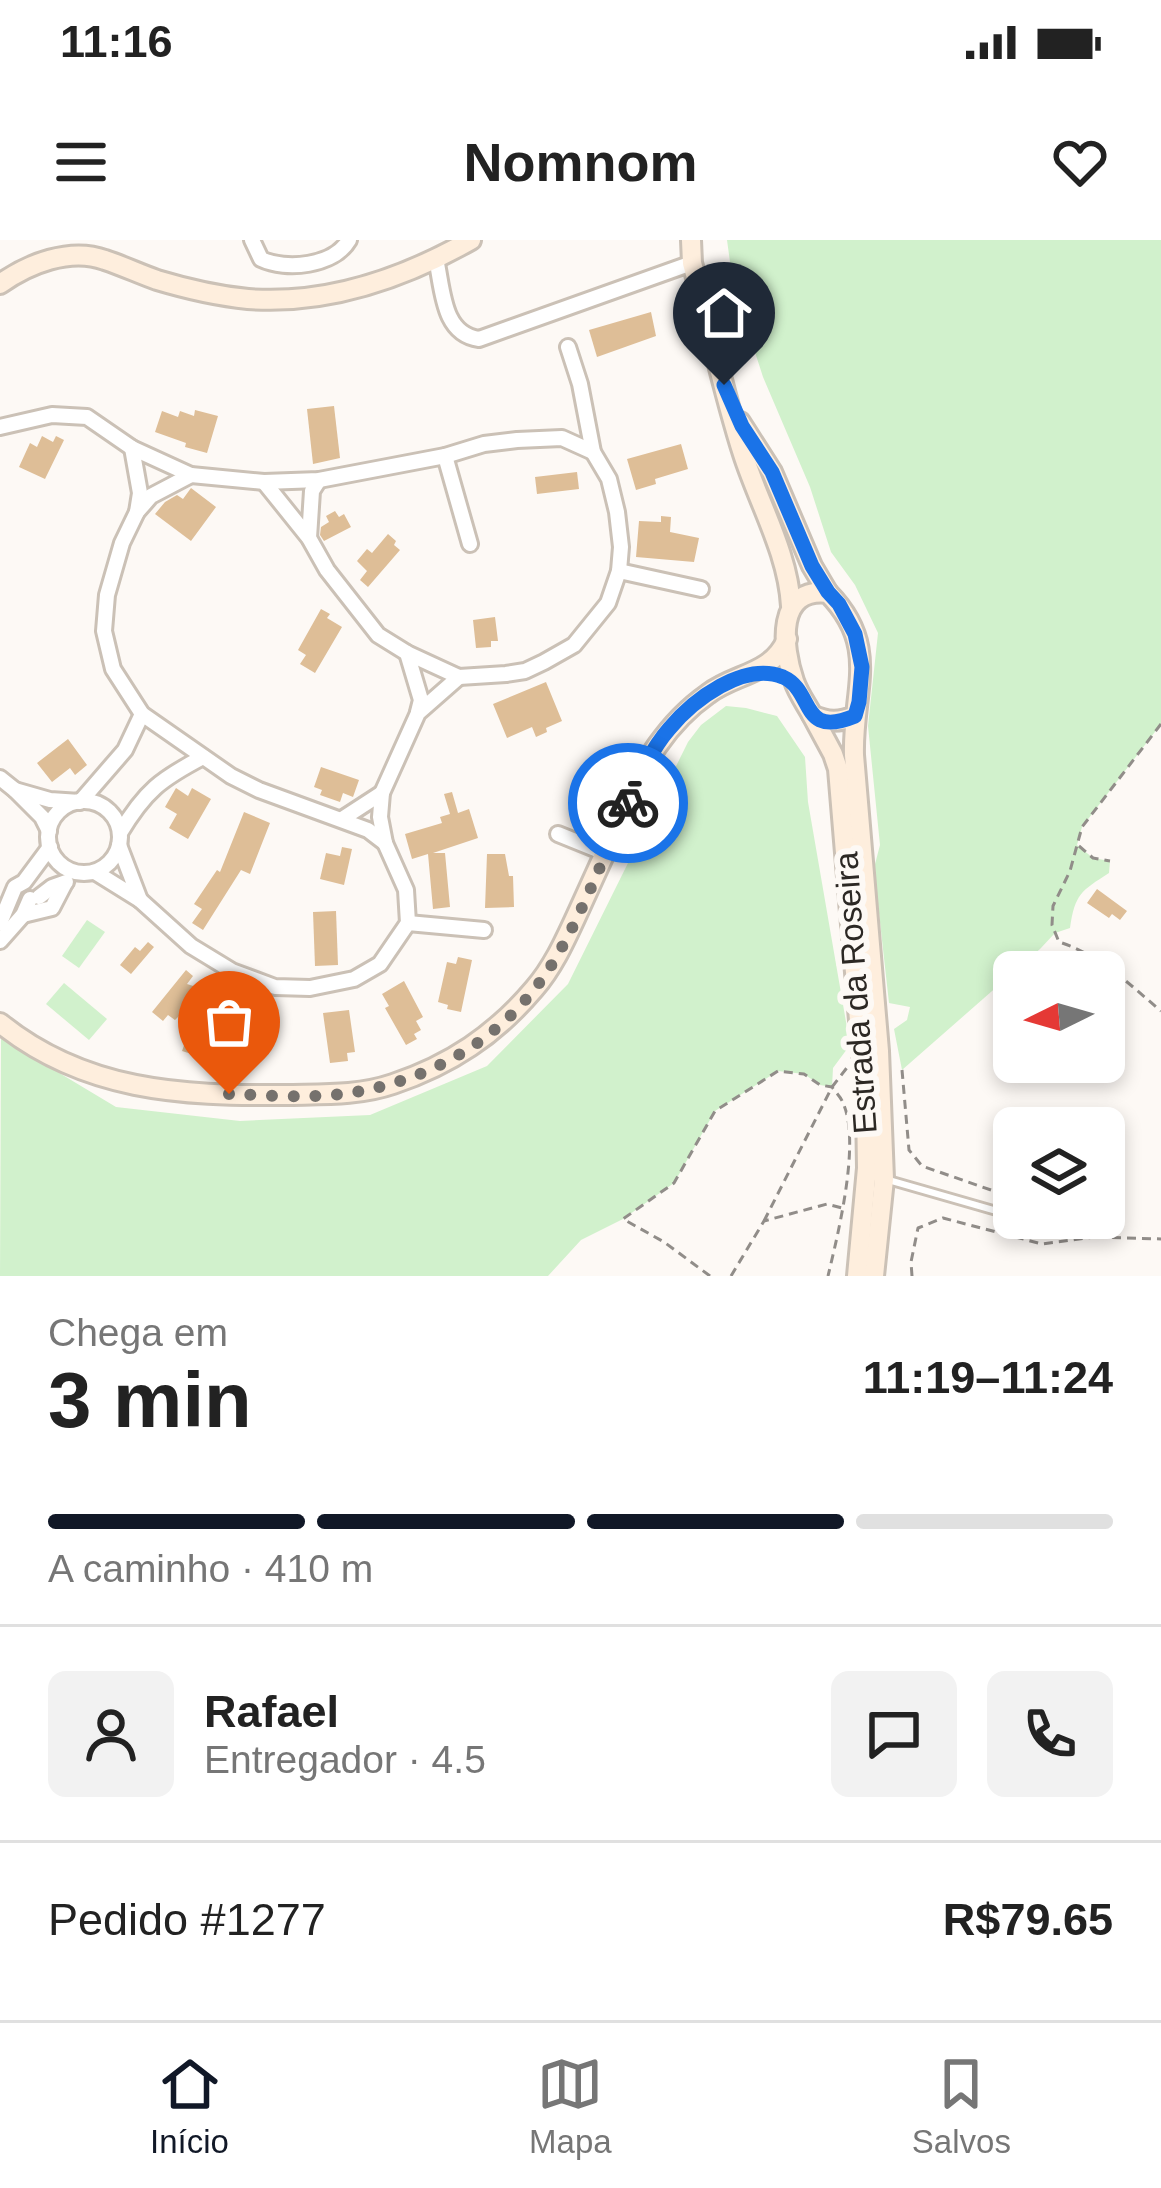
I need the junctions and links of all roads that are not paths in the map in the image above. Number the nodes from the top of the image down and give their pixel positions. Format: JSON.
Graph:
{"nodes":[{"id":1,"x":251,"y":240,"type":"edge"},
{"id":2,"x":349,"y":240,"type":"edge"},
{"id":3,"x":471,"y":240,"type":"edge"},
{"id":4,"x":692,"y":240,"type":"edge"},
{"id":5,"x":436,"y":259,"type":"junction"},
{"id":6,"x":692,"y":263,"type":"junction"},
{"id":7,"x":0,"y":284,"type":"edge"},
{"id":8,"x":568,"y":347,"type":"dead end"},
{"id":9,"x":724,"y":385,"type":"junction"},
{"id":10,"x":0,"y":427,"type":"edge"},
{"id":11,"x":132,"y":448,"type":"junction"},
{"id":12,"x":593,"y":452,"type":"junction"},
{"id":13,"x":445,"y":455,"type":"junction"},
{"id":14,"x":191,"y":475,"type":"junction"},
{"id":15,"x":319,"y":480,"type":"junction"},
{"id":16,"x":264,"y":482,"type":"junction"},
{"id":17,"x":137,"y":512,"type":"junction"},
{"id":18,"x":309,"y":538,"type":"junction"},
{"id":19,"x":470,"y":544,"type":"dead end"},
{"id":20,"x":619,"y":571,"type":"junction"},
{"id":21,"x":701,"y":589,"type":"dead end"},
{"id":22,"x":828,"y":592,"type":"junction"},
{"id":23,"x":790,"y":606,"type":"junction"},
{"id":24,"x":787,"y":639,"type":"junction"},
{"id":25,"x":407,"y":653,"type":"junction"},
{"id":26,"x":754,"y":673,"type":"junction"},
{"id":27,"x":459,"y":677,"type":"junction"},
{"id":28,"x":795,"y":684,"type":"junction"},
{"id":29,"x":142,"y":713,"type":"junction"},
{"id":30,"x":418,"y":713,"type":"junction"},
{"id":31,"x":812,"y":716,"type":"junction"},
{"id":32,"x":855,"y":716,"type":"junction"},
{"id":33,"x":203,"y":757,"type":"junction"},
{"id":34,"x":0,"y":778,"type":"edge"},
{"id":35,"x":14,"y":790,"type":"junction"},
{"id":36,"x":382,"y":793,"type":"junction"},
{"id":37,"x":80,"y":802,"type":"junction"},
{"id":38,"x":342,"y":819,"type":"junction"},
{"id":39,"x":558,"y":834,"type":"dead end"},
{"id":40,"x":50,"y":839,"type":"junction"},
{"id":41,"x":120,"y":839,"type":"junction"},
{"id":42,"x":385,"y":843,"type":"junction"},
{"id":43,"x":604,"y":854,"type":"junction"},
{"id":44,"x":40,"y":863,"type":"junction"},
{"id":45,"x":95,"y":872,"type":"junction"},
{"id":46,"x":69,"y":878,"type":"junction"},
{"id":47,"x":31,"y":894,"type":"junction"},
{"id":48,"x":140,"y":900,"type":"junction"},
{"id":49,"x":10,"y":916,"type":"edge"},
{"id":50,"x":408,"y":923,"type":"junction"},
{"id":51,"x":484,"y":931,"type":"dead end"},
{"id":52,"x":0,"y":940,"type":"edge"},
{"id":53,"x":0,"y":1023,"type":"edge"},
{"id":54,"x":884,"y":1179,"type":"junction"},
{"id":55,"x":993,"y":1210,"type":"edge"},
{"id":56,"x":857,"y":1276,"type":"edge"},
{"id":57,"x":874,"y":1276,"type":"edge"}],
"edges":[{"from":1,"to":2,"type":"street"},
{"from":3,"to":5,"type":"street"},
{"from":4,"to":6,"type":"street","name":"Estrada da Roseira"},
{"from":5,"to":6,"type":"street"},
{"from":5,"to":7,"type":"street"},
{"from":6,"to":9,"type":"street","name":"Estrada da Roseira"},
{"from":8,"to":12,"type":"street"},
{"from":9,"to":22,"type":"street","name":"Estrada da Roseira"},
{"from":9,"to":23,"type":"street","name":"Estrada da Roseira"},
{"from":10,"to":11,"type":"street"},
{"from":11,"to":14,"type":"street"},
{"from":11,"to":17,"type":"street"},
{"from":12,"to":13,"type":"street"},
{"from":12,"to":20,"type":"street"},
{"from":13,"to":15,"type":"street"},
{"from":13,"to":19,"type":"street"},
{"from":14,"to":16,"type":"street"},
{"from":14,"to":17,"type":"street"},
{"from":15,"to":16,"type":"street"},
{"from":15,"to":18,"type":"street"},
{"from":16,"to":18,"type":"street"},
{"from":17,"to":29,"type":"street"},
{"from":18,"to":25,"type":"street"},
{"from":20,"to":21,"type":"street"},
{"from":20,"to":27,"type":"street"},
{"from":22,"to":23,"type":"street"},
{"from":22,"to":32,"type":"street","name":"Estrada da Roseira"},
{"from":23,"to":24,"type":"street","name":"Estrada da Roseira"},
{"from":24,"to":26,"type":"street"},
{"from":24,"to":28,"type":"street","name":"Estrada da Roseira"},
{"from":25,"to":27,"type":"street"},
{"from":25,"to":30,"type":"street"},
{"from":26,"to":28,"type":"street"},
{"from":26,"to":43,"type":"street"},
{"from":27,"to":30,"type":"street"},
{"from":28,"to":31,"type":"street","name":"Estrada da Roseira"},
{"from":29,"to":33,"type":"street"},
{"from":29,"to":37,"type":"street"},
{"from":30,"to":36,"type":"street"},
{"from":31,"to":32,"type":"street"},
{"from":31,"to":56,"type":"street","name":"Estrada da Roseira"},
{"from":32,"to":54,"type":"street","name":"Estrada da Roseira"},
{"from":33,"to":38,"type":"street"},
{"from":33,"to":41,"type":"street"},
{"from":34,"to":35,"type":"street"},
{"from":35,"to":37,"type":"street"},
{"from":35,"to":40,"type":"street"},
{"from":36,"to":38,"type":"street"},
{"from":36,"to":42,"type":"street"},
{"from":37,"to":40,"type":"street"},
{"from":37,"to":41,"type":"street"},
{"from":38,"to":42,"type":"street"},
{"from":39,"to":43,"type":"street"},
{"from":40,"to":44,"type":"street"},
{"from":40,"to":46,"type":"street"},
{"from":41,"to":45,"type":"street"},
{"from":41,"to":48,"type":"street"},
{"from":42,"to":50,"type":"street"},
{"from":43,"to":53,"type":"street"},
{"from":44,"to":47,"type":"street"},
{"from":44,"to":49,"type":"street"},
{"from":45,"to":46,"type":"street"},
{"from":45,"to":48,"type":"street"},
{"from":46,"to":47,"type":"street"},
{"from":46,"to":49,"type":"street"},
{"from":47,"to":49,"type":"street"},
{"from":48,"to":50,"type":"street"},
{"from":49,"to":52,"type":"street"},
{"from":50,"to":51,"type":"street"},
{"from":54,"to":55,"type":"lane"},
{"from":54,"to":57,"type":"street","name":"Estrada da Roseira"}]}
